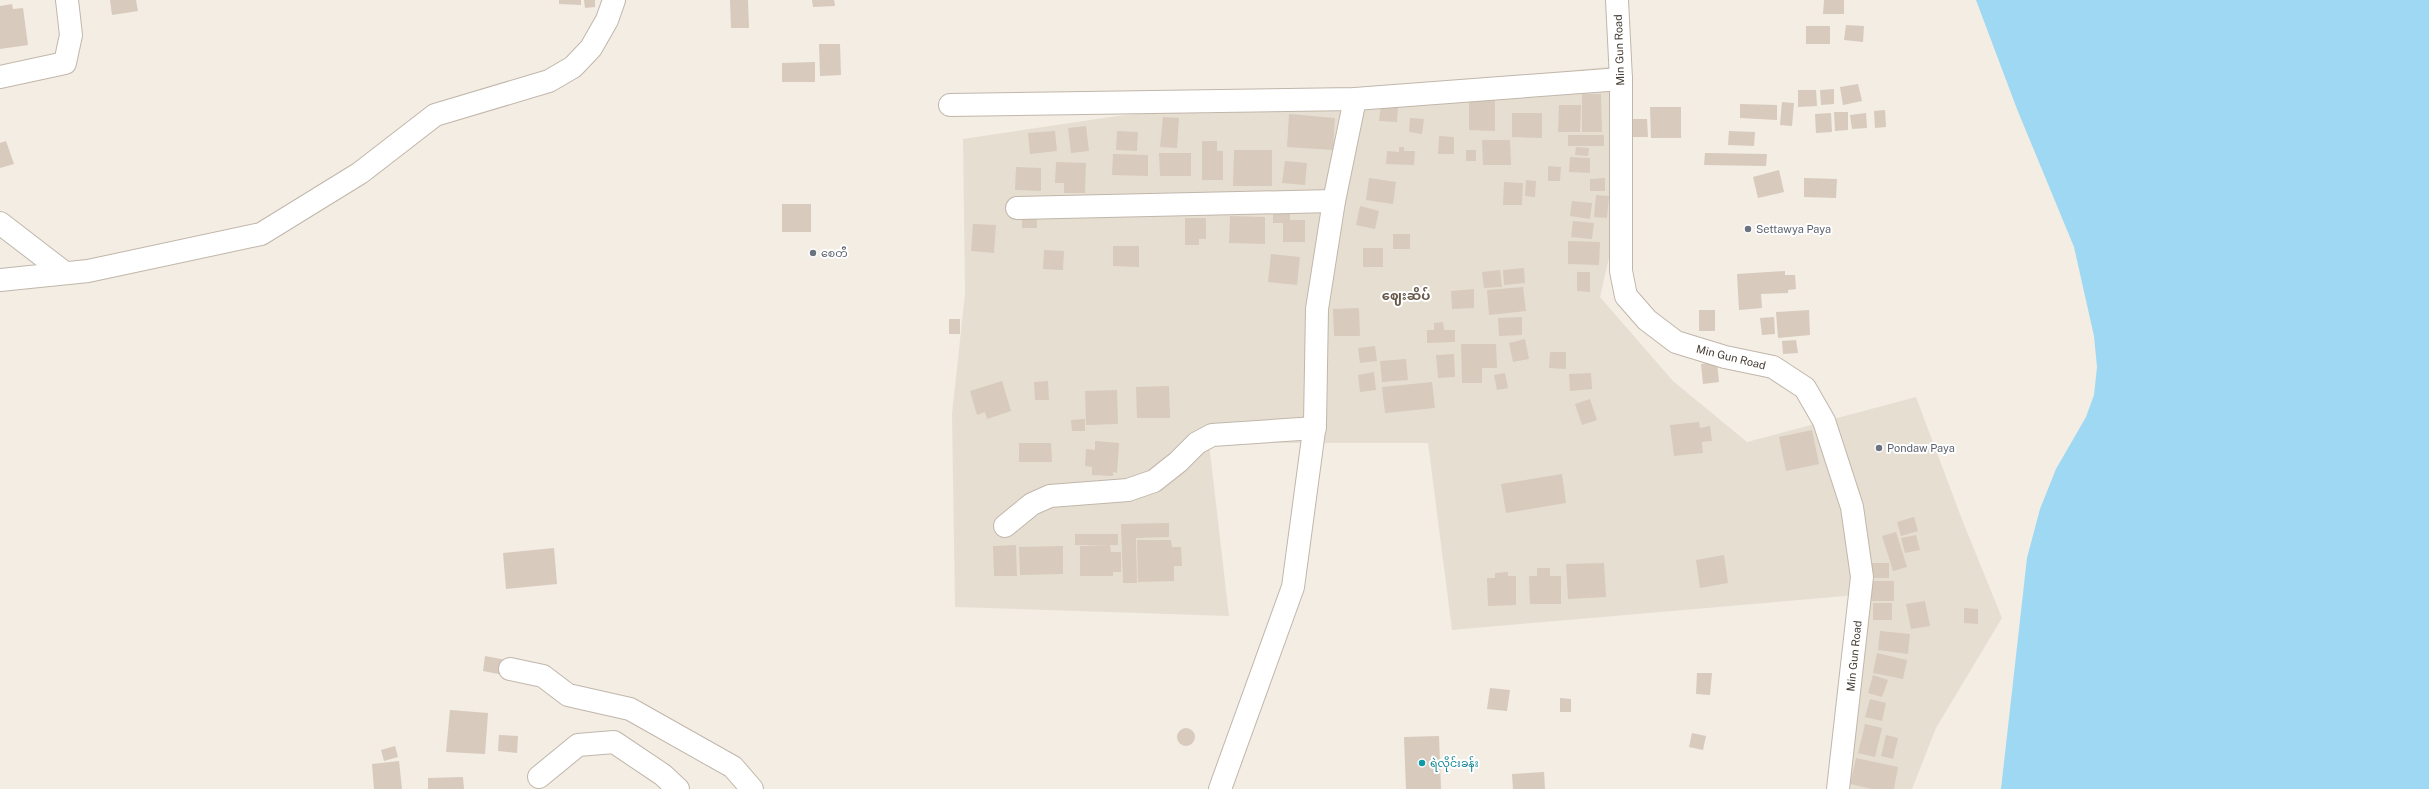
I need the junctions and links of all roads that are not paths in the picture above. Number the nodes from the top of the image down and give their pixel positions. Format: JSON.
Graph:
{"nodes":[{"id":1,"x":67,"y":0,"type":"edge"},
{"id":2,"x":614,"y":0,"type":"edge"},
{"id":3,"x":1617,"y":0,"type":"edge"},
{"id":4,"x":0,"y":77,"type":"edge"},
{"id":5,"x":1621,"y":79,"type":"junction"},
{"id":6,"x":1355,"y":99,"type":"junction"},
{"id":7,"x":950,"y":105,"type":"dead end"},
{"id":8,"x":1334,"y":200,"type":"junction"},
{"id":9,"x":1017,"y":208,"type":"dead end"},
{"id":10,"x":0,"y":223,"type":"edge"},
{"id":11,"x":65,"y":273,"type":"junction"},
{"id":12,"x":0,"y":280,"type":"edge"},
{"id":13,"x":1315,"y":428,"type":"junction"},
{"id":14,"x":1005,"y":526,"type":"dead end"},
{"id":15,"x":510,"y":670,"type":"dead end"},
{"id":16,"x":539,"y":777,"type":"dead end"},
{"id":17,"x":678,"y":789,"type":"edge"},
{"id":18,"x":752,"y":789,"type":"edge"},
{"id":19,"x":1220,"y":789,"type":"edge"},
{"id":20,"x":1838,"y":789,"type":"edge"}],
"edges":[{"from":1,"to":4,"type":"street"},
{"from":2,"to":11,"type":"street"},
{"from":3,"to":5,"type":"street","name":"Min Gun Road"},
{"from":5,"to":6,"type":"street"},
{"from":5,"to":20,"type":"street","name":"Min Gun Road"},
{"from":6,"to":7,"type":"street"},
{"from":6,"to":8,"type":"street"},
{"from":8,"to":9,"type":"street"},
{"from":8,"to":13,"type":"street"},
{"from":10,"to":11,"type":"street"},
{"from":11,"to":12,"type":"street"},
{"from":13,"to":14,"type":"street"},
{"from":13,"to":19,"type":"street"},
{"from":15,"to":18,"type":"street"},
{"from":16,"to":17,"type":"street"}]}
